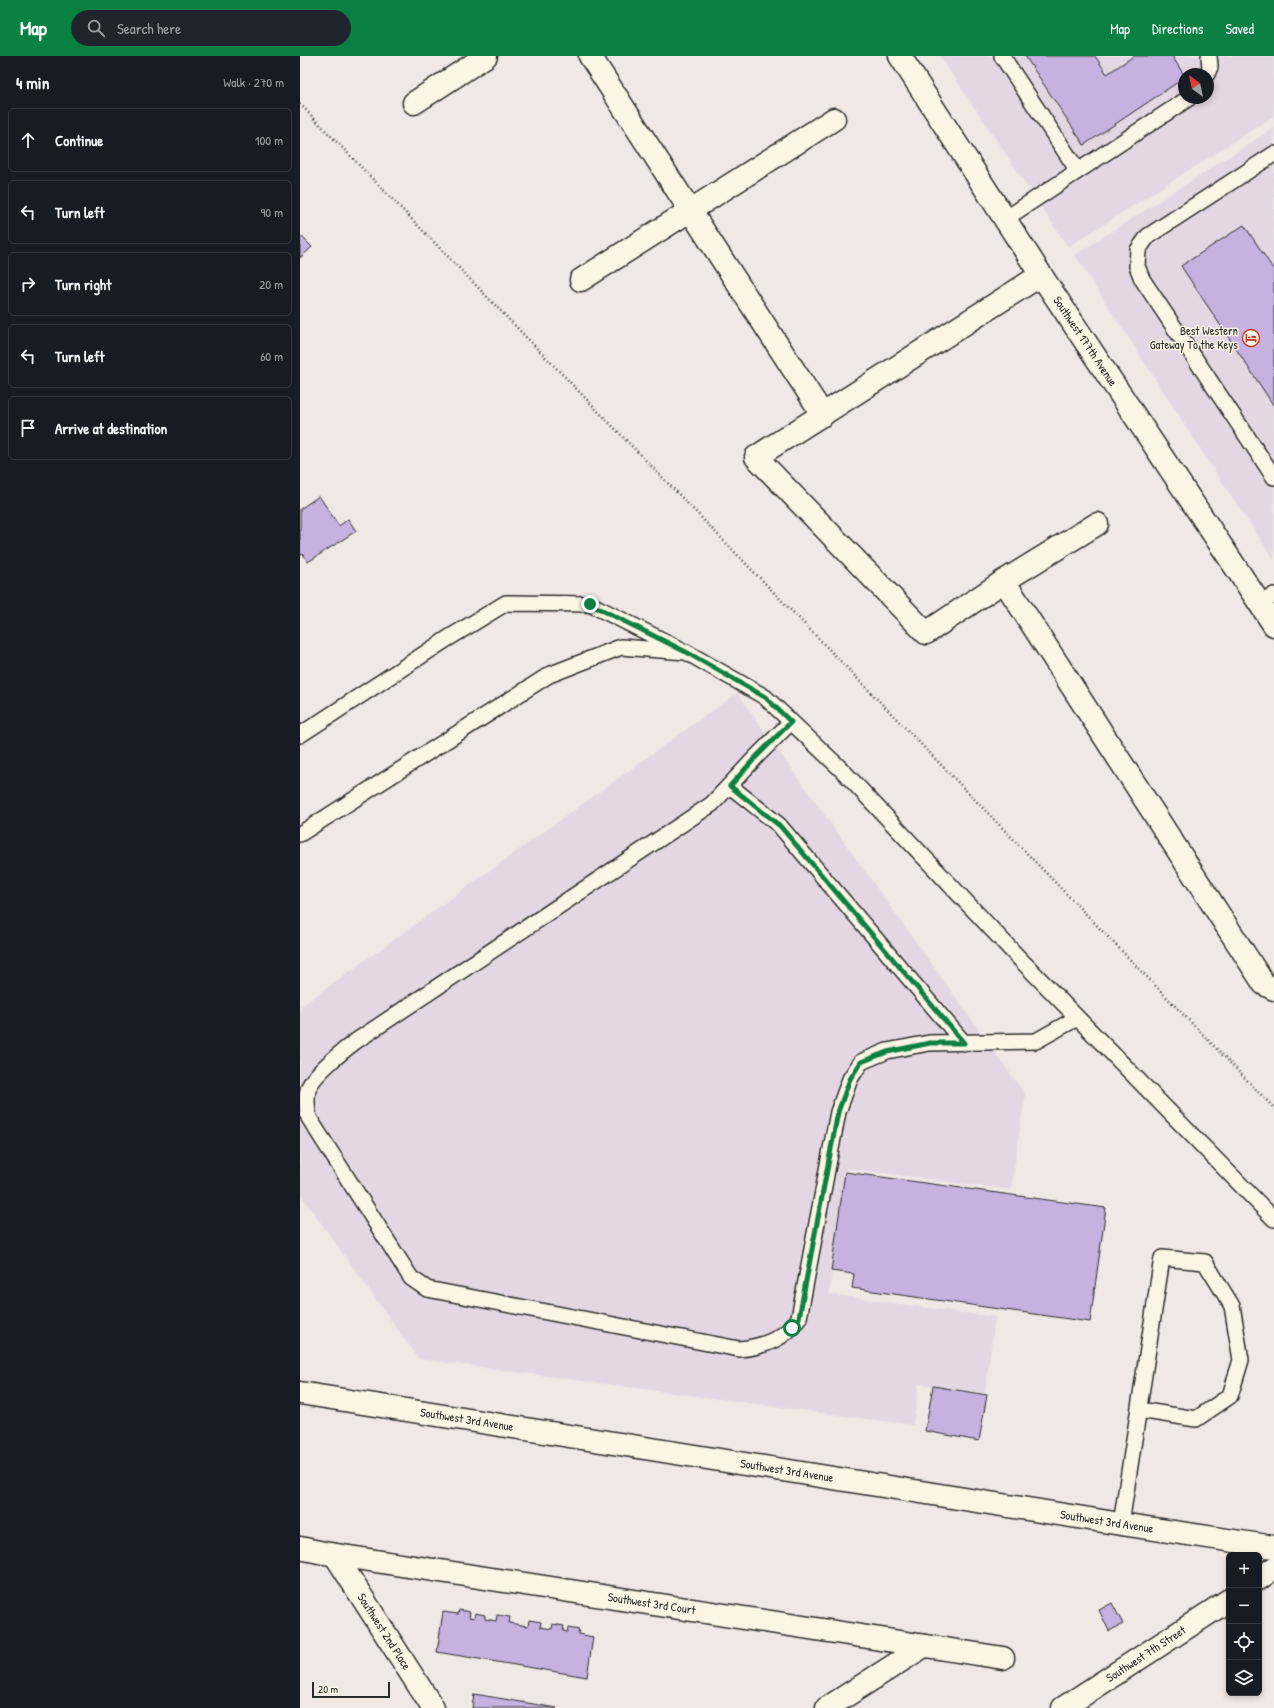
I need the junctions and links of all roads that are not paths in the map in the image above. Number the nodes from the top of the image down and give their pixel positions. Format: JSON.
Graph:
{"nodes":[{"id":1,"x":486,"y":56,"type":"edge"},
{"id":2,"x":590,"y":56,"type":"edge"},
{"id":3,"x":900,"y":56,"type":"edge"},
{"id":4,"x":1002,"y":56,"type":"edge"},
{"id":5,"x":1209,"y":56,"type":"edge"},
{"id":6,"x":1210,"y":68,"type":"edge"},
{"id":7,"x":414,"y":103,"type":"dead end"},
{"id":8,"x":1180,"y":104,"type":"edge"},
{"id":9,"x":834,"y":119,"type":"dead end"},
{"id":10,"x":1274,"y":154,"type":"edge"},
{"id":11,"x":1078,"y":171,"type":"junction"},
{"id":12,"x":690,"y":211,"type":"junction"},
{"id":13,"x":1005,"y":219,"type":"junction"},
{"id":14,"x":1041,"y":275,"type":"junction"},
{"id":15,"x":582,"y":280,"type":"dead end"},
{"id":16,"x":823,"y":415,"type":"junction"},
{"id":17,"x":1274,"y":477,"type":"edge"},
{"id":18,"x":1097,"y":524,"type":"dead end"},
{"id":19,"x":1004,"y":582,"type":"junction"},
{"id":20,"x":1267,"y":599,"type":"edge"},
{"id":21,"x":1274,"y":625,"type":"edge"},
{"id":22,"x":686,"y":652,"type":"junction"},
{"id":23,"x":791,"y":722,"type":"junction"},
{"id":24,"x":300,"y":735,"type":"edge"},
{"id":25,"x":730,"y":786,"type":"junction"},
{"id":26,"x":300,"y":834,"type":"edge"},
{"id":27,"x":1274,"y":990,"type":"edge"},
{"id":28,"x":1077,"y":1018,"type":"junction"},
{"id":29,"x":964,"y":1043,"type":"junction"},
{"id":30,"x":1274,"y":1219,"type":"edge"},
{"id":31,"x":300,"y":1393,"type":"edge"},
{"id":32,"x":1139,"y":1410,"type":"junction"},
{"id":33,"x":1121,"y":1524,"type":"junction"},
{"id":34,"x":1274,"y":1547,"type":"edge"},
{"id":35,"x":300,"y":1548,"type":"edge"},
{"id":36,"x":335,"y":1555,"type":"junction"},
{"id":37,"x":1274,"y":1568,"type":"edge"},
{"id":38,"x":1262,"y":1577,"type":"edge"},
{"id":39,"x":1226,"y":1602,"type":"edge"},
{"id":40,"x":924,"y":1646,"type":"junction"},
{"id":41,"x":1004,"y":1658,"type":"dead end"},
{"id":42,"x":434,"y":1708,"type":"edge"},
{"id":43,"x":827,"y":1708,"type":"edge"},
{"id":44,"x":1063,"y":1708,"type":"edge"}],
"edges":[{"from":1,"to":7,"type":"street"},
{"from":2,"to":12,"type":"street"},
{"from":3,"to":13,"type":"street","name":"Southwest 177th Avenue"},
{"from":4,"to":11,"type":"lane"},
{"from":5,"to":6,"type":"lane"},
{"from":8,"to":11,"type":"lane"},
{"from":9,"to":12,"type":"street"},
{"from":10,"to":17,"type":"lane"},
{"from":11,"to":13,"type":"lane"},
{"from":12,"to":15,"type":"street"},
{"from":12,"to":16,"type":"street"},
{"from":13,"to":14,"type":"street","name":"Southwest 177th Avenue"},
{"from":14,"to":16,"type":"street"},
{"from":14,"to":20,"type":"street","name":"Southwest 177th Avenue"},
{"from":16,"to":19,"type":"street"},
{"from":18,"to":19,"type":"street"},
{"from":19,"to":27,"type":"street"},
{"from":20,"to":21,"type":"street","name":"Southwest 177th Avenue"},
{"from":22,"to":23,"type":"lane"},
{"from":22,"to":24,"type":"lane"},
{"from":22,"to":26,"type":"lane"},
{"from":23,"to":25,"type":"lane"},
{"from":23,"to":28,"type":"lane"},
{"from":25,"to":29,"type":"lane"},
{"from":25,"to":29,"type":"lane"},
{"from":28,"to":29,"type":"lane"},
{"from":28,"to":30,"type":"lane"},
{"from":31,"to":33,"type":"street","name":"Southwest 3rd Avenue"},
{"from":32,"to":32,"type":"lane"},
{"from":32,"to":33,"type":"lane"},
{"from":33,"to":34,"type":"street","name":"Southwest 3rd Avenue"},
{"from":35,"to":36,"type":"street","name":"Southwest 3rd Court"},
{"from":36,"to":40,"type":"street","name":"Southwest 3rd Court"},
{"from":36,"to":42,"type":"street","name":"Southwest 2nd Place"},
{"from":37,"to":38,"type":"street"},
{"from":39,"to":44,"type":"street","name":"Southwest 7th Street"},
{"from":40,"to":41,"type":"street","name":"Southwest 3rd Court"},
{"from":40,"to":43,"type":"street"}]}
